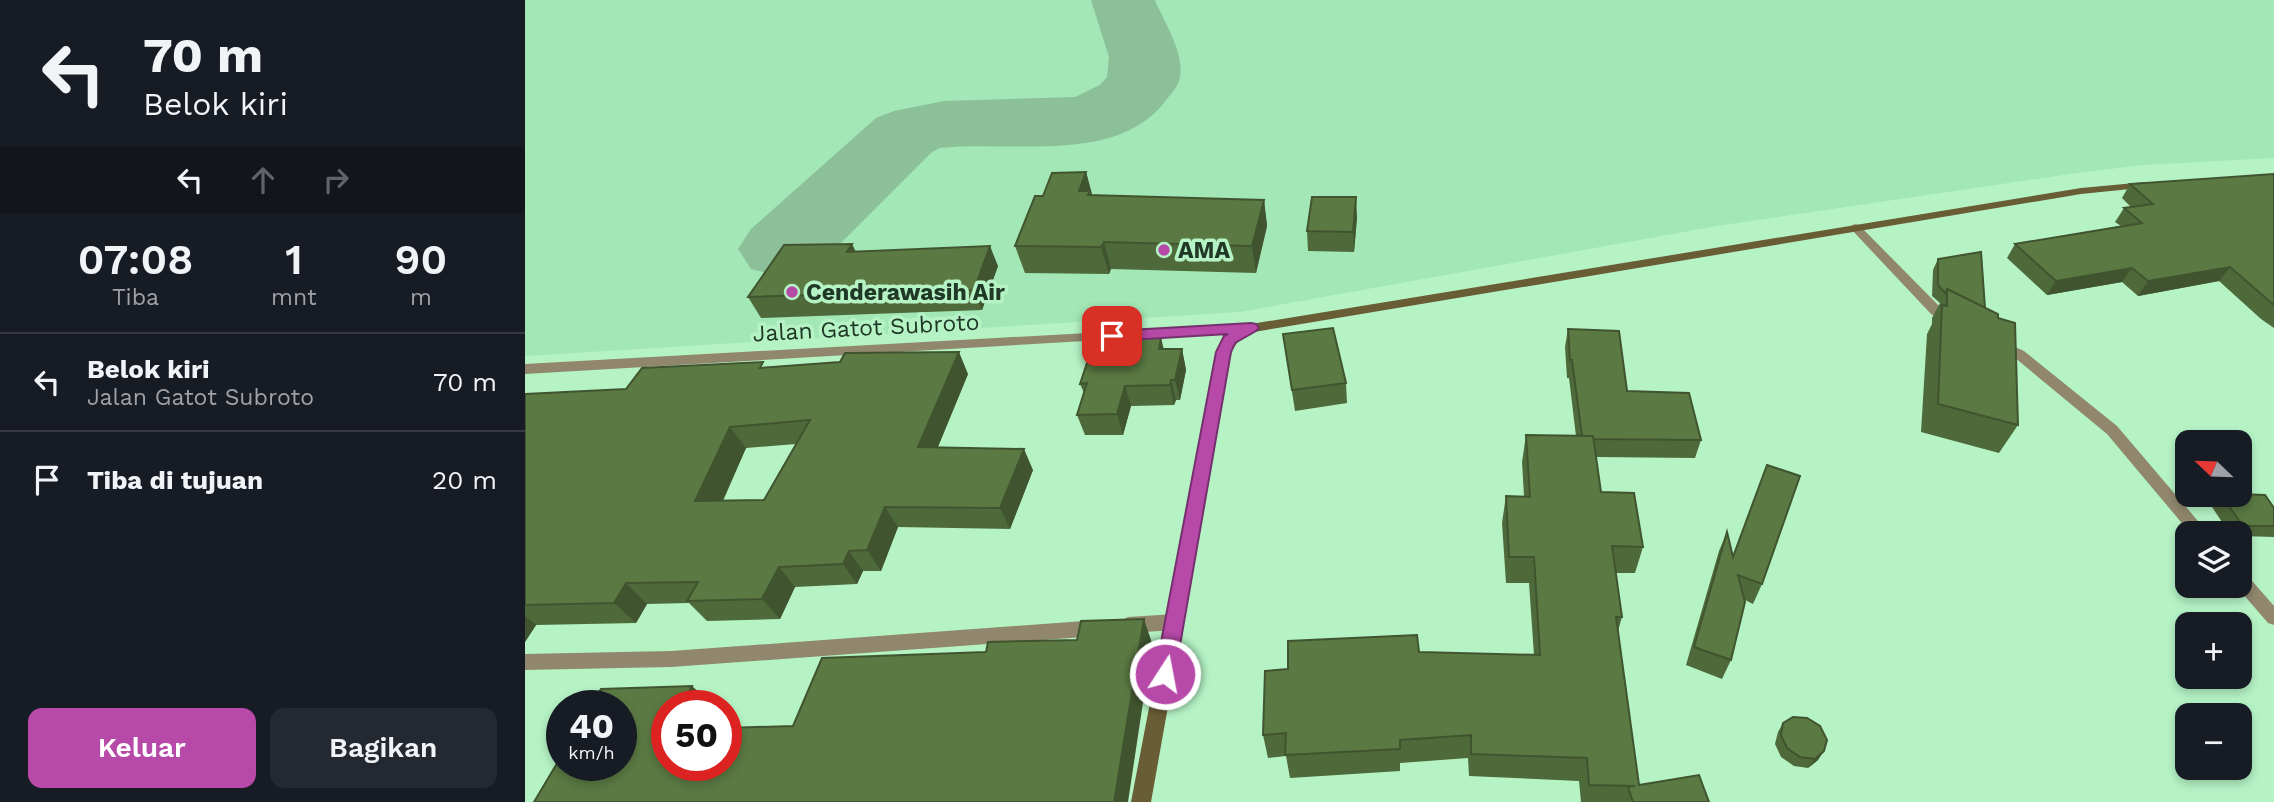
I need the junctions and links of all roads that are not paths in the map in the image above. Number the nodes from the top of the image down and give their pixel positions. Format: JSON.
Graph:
{"nodes":[{"id":1,"x":2162,"y":184,"type":"edge"},
{"id":2,"x":1855,"y":227,"type":"junction"},
{"id":3,"x":1251,"y":328,"type":"junction"},
{"id":4,"x":525,"y":369,"type":"edge"},
{"id":5,"x":2190,"y":521,"type":"edge"},
{"id":6,"x":2252,"y":593,"type":"edge"},
{"id":7,"x":2274,"y":618,"type":"edge"},
{"id":8,"x":1175,"y":622,"type":"junction"},
{"id":9,"x":525,"y":662,"type":"edge"},
{"id":10,"x":1142,"y":802,"type":"edge"}],
"edges":[{"from":1,"to":2,"type":"main road"},
{"from":2,"to":3,"type":"main road"},
{"from":2,"to":5,"type":"street"},
{"from":3,"to":4,"type":"street","name":"Jalan Gatot Subroto"},
{"from":3,"to":8,"type":"main road"},
{"from":6,"to":7,"type":"street"},
{"from":8,"to":9,"type":"street"},
{"from":8,"to":10,"type":"main road"}]}
